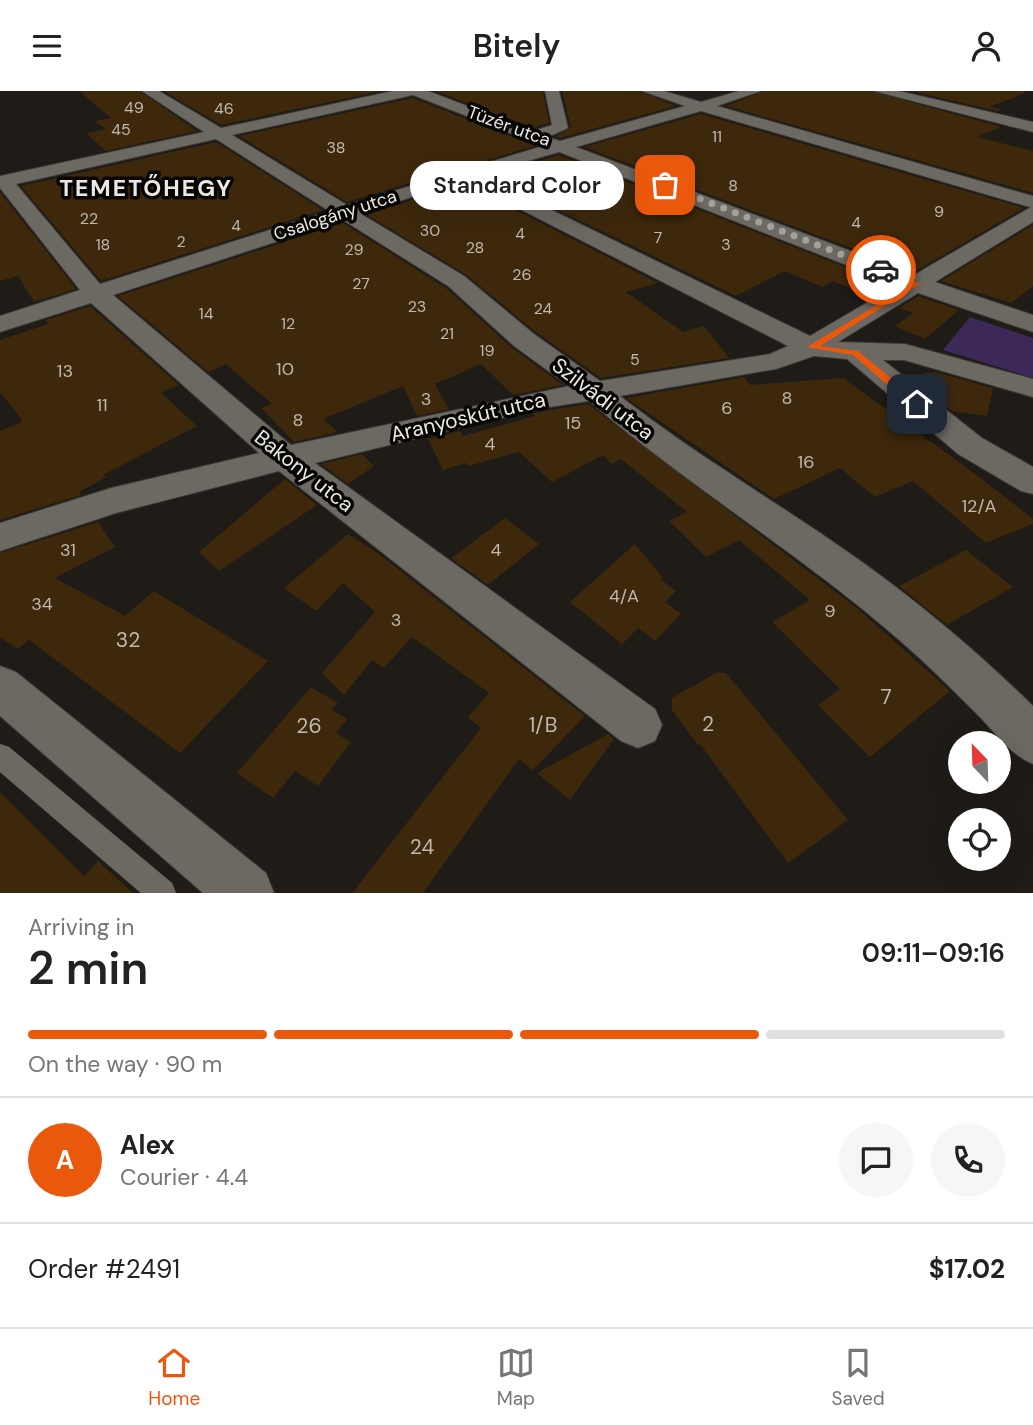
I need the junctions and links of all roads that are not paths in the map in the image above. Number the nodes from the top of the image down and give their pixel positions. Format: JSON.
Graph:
{"nodes":[{"id":1,"x":149,"y":91,"type":"edge"},
{"id":2,"x":414,"y":91,"type":"edge"},
{"id":3,"x":552,"y":91,"type":"edge"},
{"id":4,"x":649,"y":91,"type":"edge"},
{"id":5,"x":754,"y":91,"type":"edge"},
{"id":6,"x":881,"y":91,"type":"edge"},
{"id":7,"x":701,"y":106,"type":"junction"},
{"id":8,"x":1033,"y":127,"type":"edge"},
{"id":9,"x":219,"y":134,"type":"junction"},
{"id":10,"x":537,"y":135,"type":"junction"},
{"id":11,"x":562,"y":145,"type":"junction"},
{"id":12,"x":464,"y":174,"type":"junction"},
{"id":13,"x":2,"y":182,"type":"edge"},
{"id":14,"x":1033,"y":202,"type":"edge"},
{"id":15,"x":345,"y":212,"type":"junction"},
{"id":16,"x":1033,"y":213,"type":"edge"},
{"id":17,"x":1007,"y":229,"type":"junction"},
{"id":18,"x":1033,"y":237,"type":"edge"},
{"id":19,"x":916,"y":284,"type":"junction"},
{"id":20,"x":94,"y":292,"type":"junction"},
{"id":21,"x":0,"y":324,"type":"edge"},
{"id":22,"x":1033,"y":324,"type":"edge"},
{"id":23,"x":811,"y":347,"type":"junction"},
{"id":24,"x":855,"y":352,"type":"junction"},
{"id":25,"x":1033,"y":388,"type":"edge"},
{"id":26,"x":594,"y":390,"type":"junction"},
{"id":27,"x":285,"y":458,"type":"junction"},
{"id":28,"x":1033,"y":482,"type":"edge"},
{"id":29,"x":0,"y":537,"type":"edge"},
{"id":30,"x":0,"y":687,"type":"edge"},
{"id":31,"x":638,"y":725,"type":"dead end"},
{"id":32,"x":1033,"y":740,"type":"edge"},
{"id":33,"x":0,"y":756,"type":"edge"},
{"id":34,"x":162,"y":893,"type":"edge"},
{"id":35,"x":246,"y":893,"type":"edge"}],
"edges":[{"from":1,"to":9,"type":"street","name":"Szilvádi utca"},
{"from":2,"to":9,"type":"street"},
{"from":2,"to":10,"type":"street","name":"Tüzér utca"},
{"from":3,"to":10,"type":"street"},
{"from":4,"to":7,"type":"street"},
{"from":5,"to":7,"type":"street","name":"Csalogány utca"},
{"from":6,"to":8,"type":"street"},
{"from":7,"to":11,"type":"street","name":"Csalogány utca"},
{"from":7,"to":14,"type":"street"},
{"from":9,"to":13,"type":"street"},
{"from":9,"to":15,"type":"street","name":"Szilvádi utca"},
{"from":10,"to":11,"type":"street","name":"Tüzér utca"},
{"from":11,"to":12,"type":"street","name":"Csalogány utca"},
{"from":11,"to":19,"type":"street","name":"Tüzér utca"},
{"from":12,"to":15,"type":"street","name":"Csalogány utca"},
{"from":12,"to":23,"type":"street"},
{"from":13,"to":20,"type":"street","name":"Bakony utca"},
{"from":15,"to":20,"type":"street","name":"Csalogány utca"},
{"from":15,"to":26,"type":"street","name":"Szilvádi utca"},
{"from":16,"to":17,"type":"street","name":"Aranyoskút utca"},
{"from":17,"to":18,"type":"street"},
{"from":17,"to":19,"type":"street","name":"Aranyoskút utca"},
{"from":19,"to":22,"type":"street","name":"Tüzér utca"},
{"from":19,"to":23,"type":"street","name":"Aranyoskút utca"},
{"from":20,"to":21,"type":"street","name":"Csalogány utca"},
{"from":20,"to":27,"type":"street","name":"Bakony utca"},
{"from":23,"to":24,"type":"street"},
{"from":23,"to":26,"type":"street","name":"Aranyoskút utca"},
{"from":24,"to":25,"type":"street"},
{"from":24,"to":28,"type":"street"},
{"from":26,"to":27,"type":"street","name":"Aranyoskút utca"},
{"from":26,"to":32,"type":"street","name":"Szilvádi utca"},
{"from":27,"to":29,"type":"street","name":"Aranyoskút utca"},
{"from":27,"to":31,"type":"street","name":"Bakony utca"},
{"from":30,"to":35,"type":"street"},
{"from":33,"to":34,"type":"lane"}]}
